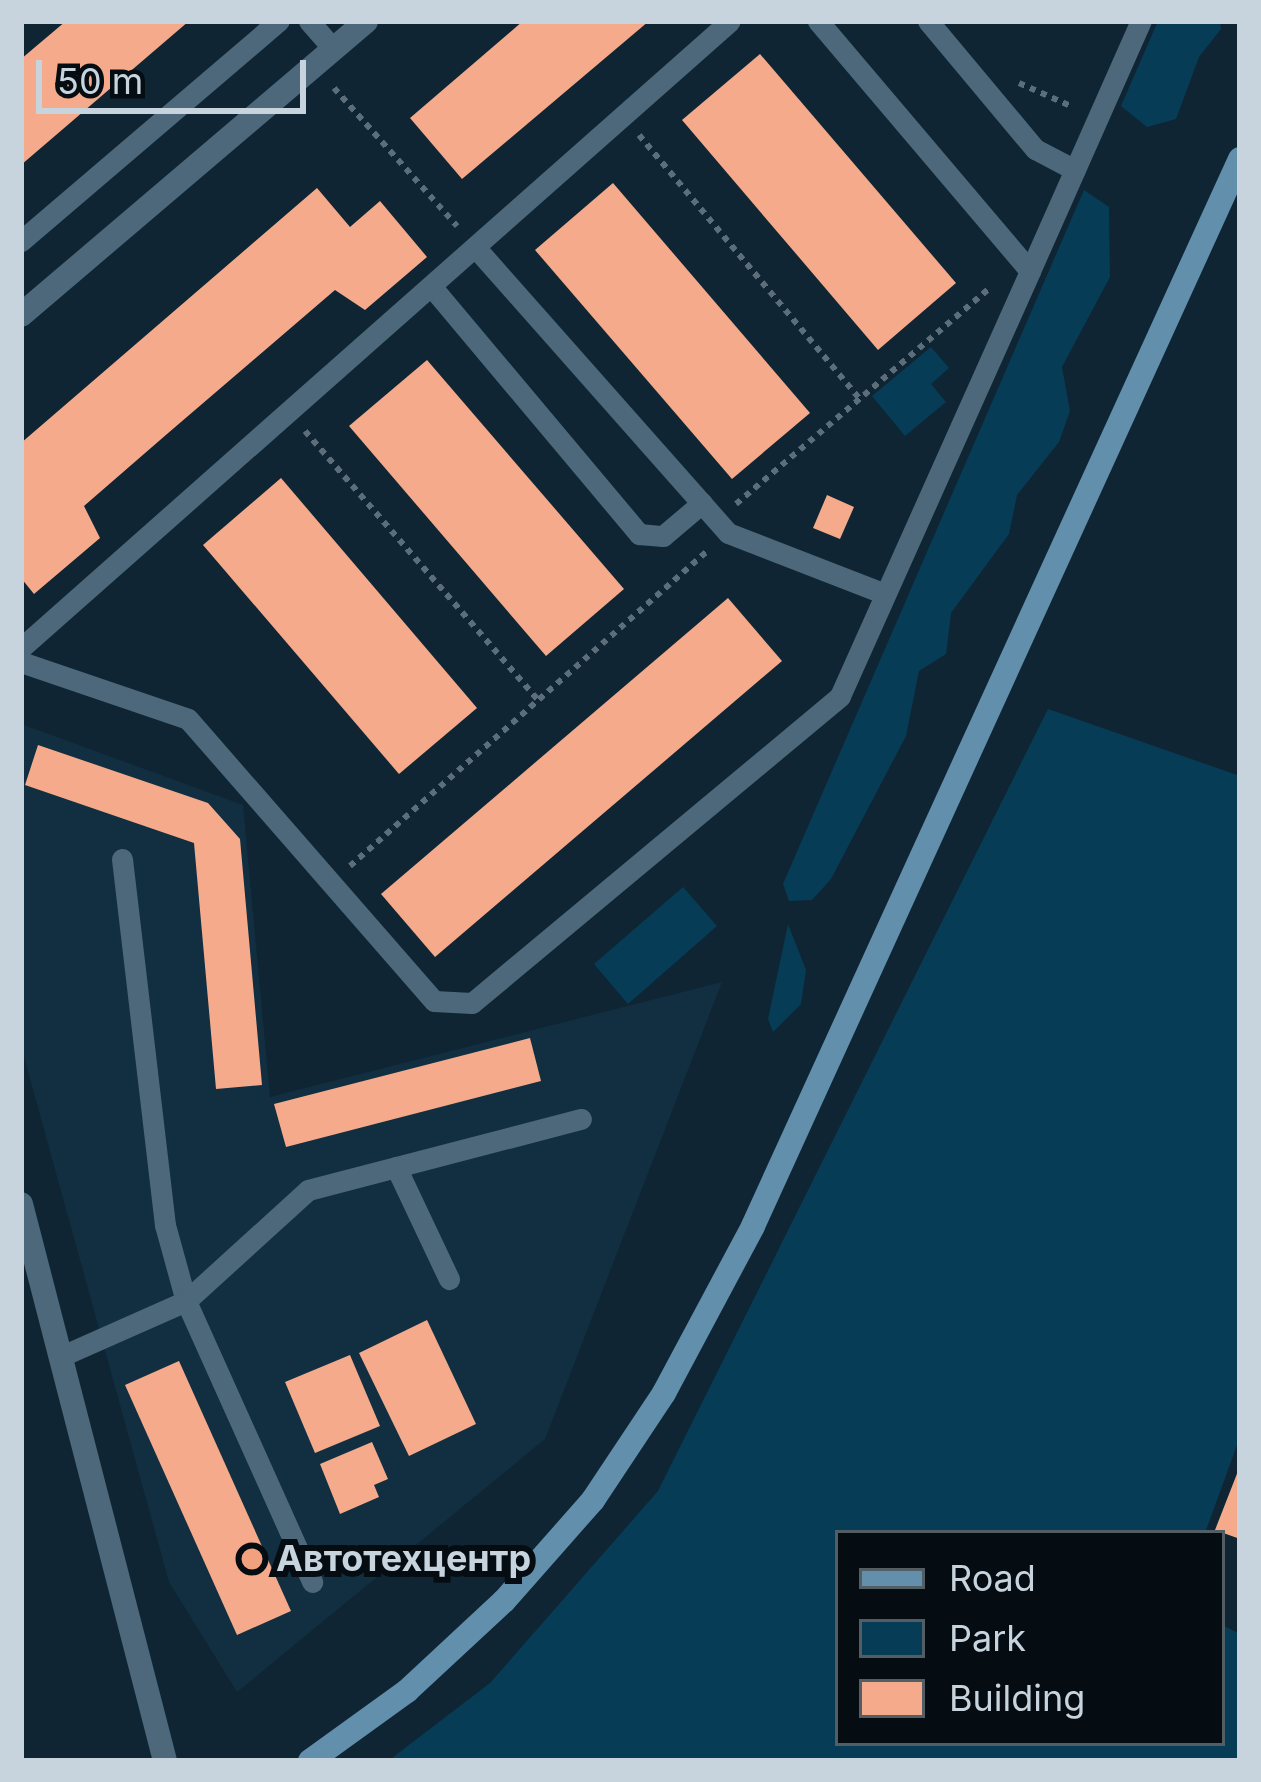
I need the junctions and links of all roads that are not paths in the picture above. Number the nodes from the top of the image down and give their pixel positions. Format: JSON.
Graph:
{"nodes":[{"id":1,"x":279,"y":21,"type":"edge"},
{"id":2,"x":309,"y":21,"type":"edge"},
{"id":3,"x":366,"y":21,"type":"edge"},
{"id":4,"x":730,"y":21,"type":"edge"},
{"id":5,"x":818,"y":21,"type":"edge"},
{"id":6,"x":928,"y":21,"type":"edge"},
{"id":7,"x":1142,"y":21,"type":"edge"},
{"id":8,"x":323,"y":57,"type":"junction"},
{"id":9,"x":1240,"y":158,"type":"edge"},
{"id":10,"x":1075,"y":170,"type":"junction"},
{"id":11,"x":21,"y":241,"type":"edge"},
{"id":12,"x":475,"y":247,"type":"junction"},
{"id":13,"x":1026,"y":266,"type":"junction"},
{"id":14,"x":431,"y":286,"type":"junction"},
{"id":15,"x":21,"y":315,"type":"edge"},
{"id":16,"x":702,"y":503,"type":"junction"},
{"id":17,"x":885,"y":594,"type":"junction"},
{"id":18,"x":21,"y":648,"type":"edge"},
{"id":19,"x":21,"y":662,"type":"edge"},
{"id":20,"x":122,"y":859,"type":"dead end"},
{"id":21,"x":581,"y":1119,"type":"dead end"},
{"id":22,"x":395,"y":1167,"type":"junction"},
{"id":23,"x":21,"y":1204,"type":"edge"},
{"id":24,"x":449,"y":1280,"type":"dead end"},
{"id":25,"x":186,"y":1301,"type":"junction"},
{"id":26,"x":64,"y":1355,"type":"junction"},
{"id":27,"x":312,"y":1582,"type":"dead end"},
{"id":28,"x":165,"y":1761,"type":"edge"},
{"id":29,"x":310,"y":1761,"type":"edge"}],
"edges":[{"from":1,"to":11,"type":"lane"},
{"from":2,"to":8,"type":"lane"},
{"from":3,"to":8,"type":"street"},
{"from":4,"to":12,"type":"lane"},
{"from":5,"to":13,"type":"lane"},
{"from":6,"to":10,"type":"lane"},
{"from":7,"to":10,"type":"lane"},
{"from":8,"to":15,"type":"street"},
{"from":9,"to":29,"type":"main road"},
{"from":10,"to":13,"type":"lane"},
{"from":12,"to":14,"type":"lane"},
{"from":12,"to":16,"type":"lane"},
{"from":13,"to":17,"type":"lane"},
{"from":14,"to":16,"type":"lane"},
{"from":14,"to":18,"type":"lane"},
{"from":16,"to":17,"type":"lane"},
{"from":17,"to":19,"type":"lane"},
{"from":20,"to":25,"type":"lane"},
{"from":21,"to":22,"type":"lane"},
{"from":22,"to":24,"type":"lane"},
{"from":22,"to":25,"type":"lane"},
{"from":23,"to":26,"type":"street"},
{"from":25,"to":26,"type":"lane"},
{"from":25,"to":27,"type":"lane"},
{"from":26,"to":28,"type":"street"}]}
